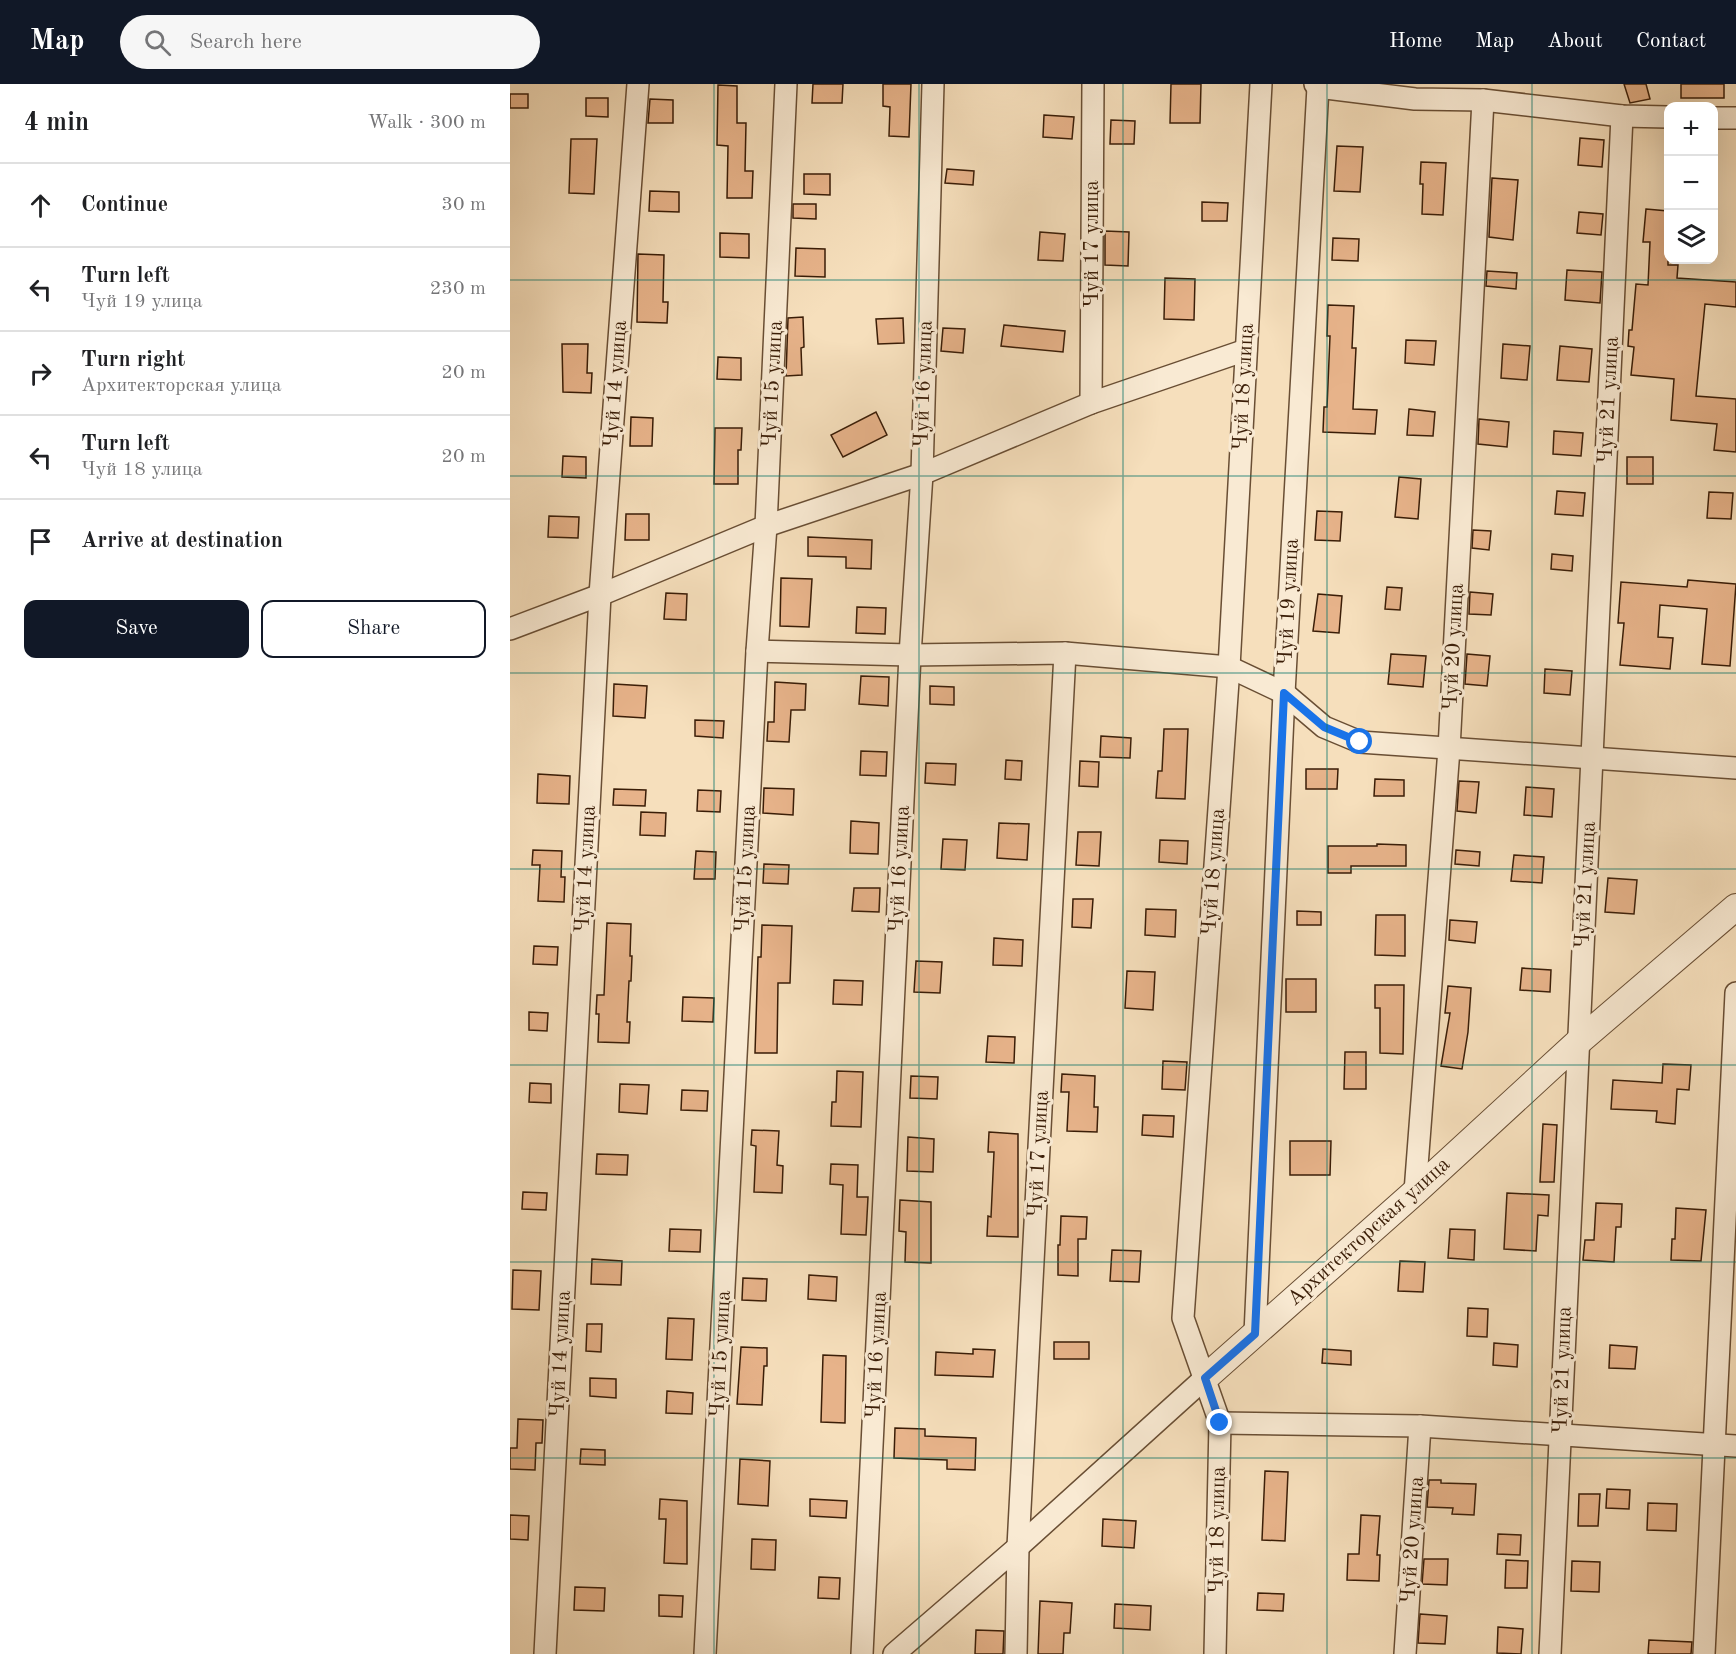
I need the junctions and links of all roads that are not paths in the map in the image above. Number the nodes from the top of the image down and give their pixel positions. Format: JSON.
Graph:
{"nodes":[{"id":1,"x":638,"y":84,"type":"edge"},
{"id":2,"x":786,"y":84,"type":"edge"},
{"id":3,"x":933,"y":84,"type":"edge"},
{"id":4,"x":1093,"y":84,"type":"edge"},
{"id":5,"x":1261,"y":84,"type":"edge"},
{"id":6,"x":1316,"y":85,"type":"edge"},
{"id":7,"x":1415,"y":92,"type":"edge"},
{"id":8,"x":1483,"y":100,"type":"junction"},
{"id":9,"x":1622,"y":116,"type":"junction"},
{"id":10,"x":1664,"y":117,"type":"edge"},
{"id":11,"x":1718,"y":118,"type":"edge"},
{"id":12,"x":1736,"y":118,"type":"edge"},
{"id":13,"x":1246,"y":350,"type":"junction"},
{"id":14,"x":1091,"y":403,"type":"junction"},
{"id":15,"x":922,"y":474,"type":"junction"},
{"id":16,"x":766,"y":526,"type":"junction"},
{"id":17,"x":600,"y":595,"type":"junction"},
{"id":18,"x":510,"y":629,"type":"edge"},
{"id":19,"x":757,"y":651,"type":"junction"},
{"id":20,"x":1065,"y":654,"type":"junction"},
{"id":21,"x":910,"y":656,"type":"junction"},
{"id":22,"x":1229,"y":667,"type":"junction"},
{"id":23,"x":1284,"y":693,"type":"junction"},
{"id":24,"x":1449,"y":748,"type":"junction"},
{"id":25,"x":1592,"y":758,"type":"junction"},
{"id":26,"x":1736,"y":768,"type":"edge"},
{"id":27,"x":1736,"y":907,"type":"edge"},
{"id":28,"x":1736,"y":993,"type":"edge"},
{"id":29,"x":1577,"y":1043,"type":"junction"},
{"id":30,"x":1415,"y":1192,"type":"junction"},
{"id":31,"x":1255,"y":1334,"type":"junction"},
{"id":32,"x":1205,"y":1378,"type":"junction"},
{"id":33,"x":1220,"y":1423,"type":"junction"},
{"id":34,"x":1420,"y":1426,"type":"junction"},
{"id":35,"x":1561,"y":1435,"type":"junction"},
{"id":36,"x":1726,"y":1445,"type":"edge"},
{"id":37,"x":1018,"y":1547,"type":"junction"},
{"id":38,"x":545,"y":1654,"type":"edge"},
{"id":39,"x":705,"y":1654,"type":"edge"},
{"id":40,"x":862,"y":1654,"type":"edge"},
{"id":41,"x":894,"y":1654,"type":"edge"},
{"id":42,"x":1016,"y":1654,"type":"edge"},
{"id":43,"x":1215,"y":1654,"type":"edge"},
{"id":44,"x":1405,"y":1654,"type":"edge"},
{"id":45,"x":1550,"y":1654,"type":"edge"},
{"id":46,"x":1704,"y":1654,"type":"edge"}],
"edges":[{"from":1,"to":17,"type":"street","name":"Чуй 14 улица"},
{"from":2,"to":16,"type":"street","name":"Чуй 15 улица"},
{"from":3,"to":15,"type":"street","name":"Чуй 16 улица"},
{"from":4,"to":14,"type":"street","name":"Чуй 17 улица"},
{"from":5,"to":13,"type":"street","name":"Чуй 18 улица"},
{"from":6,"to":7,"type":"street"},
{"from":6,"to":23,"type":"street","name":"Чуй 19 улица"},
{"from":7,"to":8,"type":"street"},
{"from":8,"to":9,"type":"street"},
{"from":8,"to":24,"type":"street","name":"Чуй 20 улица"},
{"from":9,"to":10,"type":"street"},
{"from":9,"to":25,"type":"street","name":"Чуй 21 улица"},
{"from":11,"to":12,"type":"street"},
{"from":13,"to":14,"type":"street"},
{"from":13,"to":22,"type":"street","name":"Чуй 18 улица"},
{"from":14,"to":15,"type":"street"},
{"from":15,"to":16,"type":"street"},
{"from":15,"to":21,"type":"street","name":"Чуй 16 улица"},
{"from":16,"to":17,"type":"street"},
{"from":16,"to":19,"type":"street","name":"Чуй 15 улица"},
{"from":17,"to":18,"type":"street"},
{"from":17,"to":38,"type":"street","name":"Чуй 14 улица"},
{"from":19,"to":21,"type":"street"},
{"from":19,"to":39,"type":"street","name":"Чуй 15 улица"},
{"from":20,"to":21,"type":"street"},
{"from":20,"to":22,"type":"street"},
{"from":20,"to":37,"type":"street","name":"Чуй 17 улица"},
{"from":21,"to":40,"type":"street","name":"Чуй 16 улица"},
{"from":22,"to":23,"type":"street"},
{"from":22,"to":32,"type":"street","name":"Чуй 18 улица"},
{"from":23,"to":24,"type":"street"},
{"from":23,"to":31,"type":"street","name":"Чуй 19 улица"},
{"from":24,"to":25,"type":"street"},
{"from":24,"to":30,"type":"street","name":"Чуй 20 улица"},
{"from":25,"to":26,"type":"street"},
{"from":25,"to":29,"type":"street","name":"Чуй 21 улица"},
{"from":27,"to":29,"type":"street","name":"Архитекторская улица"},
{"from":28,"to":36,"type":"street"},
{"from":29,"to":30,"type":"street","name":"Архитекторская улица"},
{"from":29,"to":35,"type":"street","name":"Чуй 21 улица"},
{"from":30,"to":31,"type":"street","name":"Архитекторская улица"},
{"from":31,"to":32,"type":"street","name":"Архитекторская улица"},
{"from":32,"to":33,"type":"street","name":"Чуй 18 улица"},
{"from":32,"to":37,"type":"street","name":"Архитекторская улица"},
{"from":33,"to":34,"type":"street"},
{"from":33,"to":43,"type":"street","name":"Чуй 18 улица"},
{"from":34,"to":35,"type":"street"},
{"from":34,"to":44,"type":"street","name":"Чуй 20 улица"},
{"from":35,"to":36,"type":"street"},
{"from":35,"to":45,"type":"street","name":"Чуй 21 улица"},
{"from":36,"to":46,"type":"street"},
{"from":37,"to":41,"type":"street","name":"Архитекторская улица"},
{"from":37,"to":42,"type":"street","name":"Чуй 17 улица"}]}
